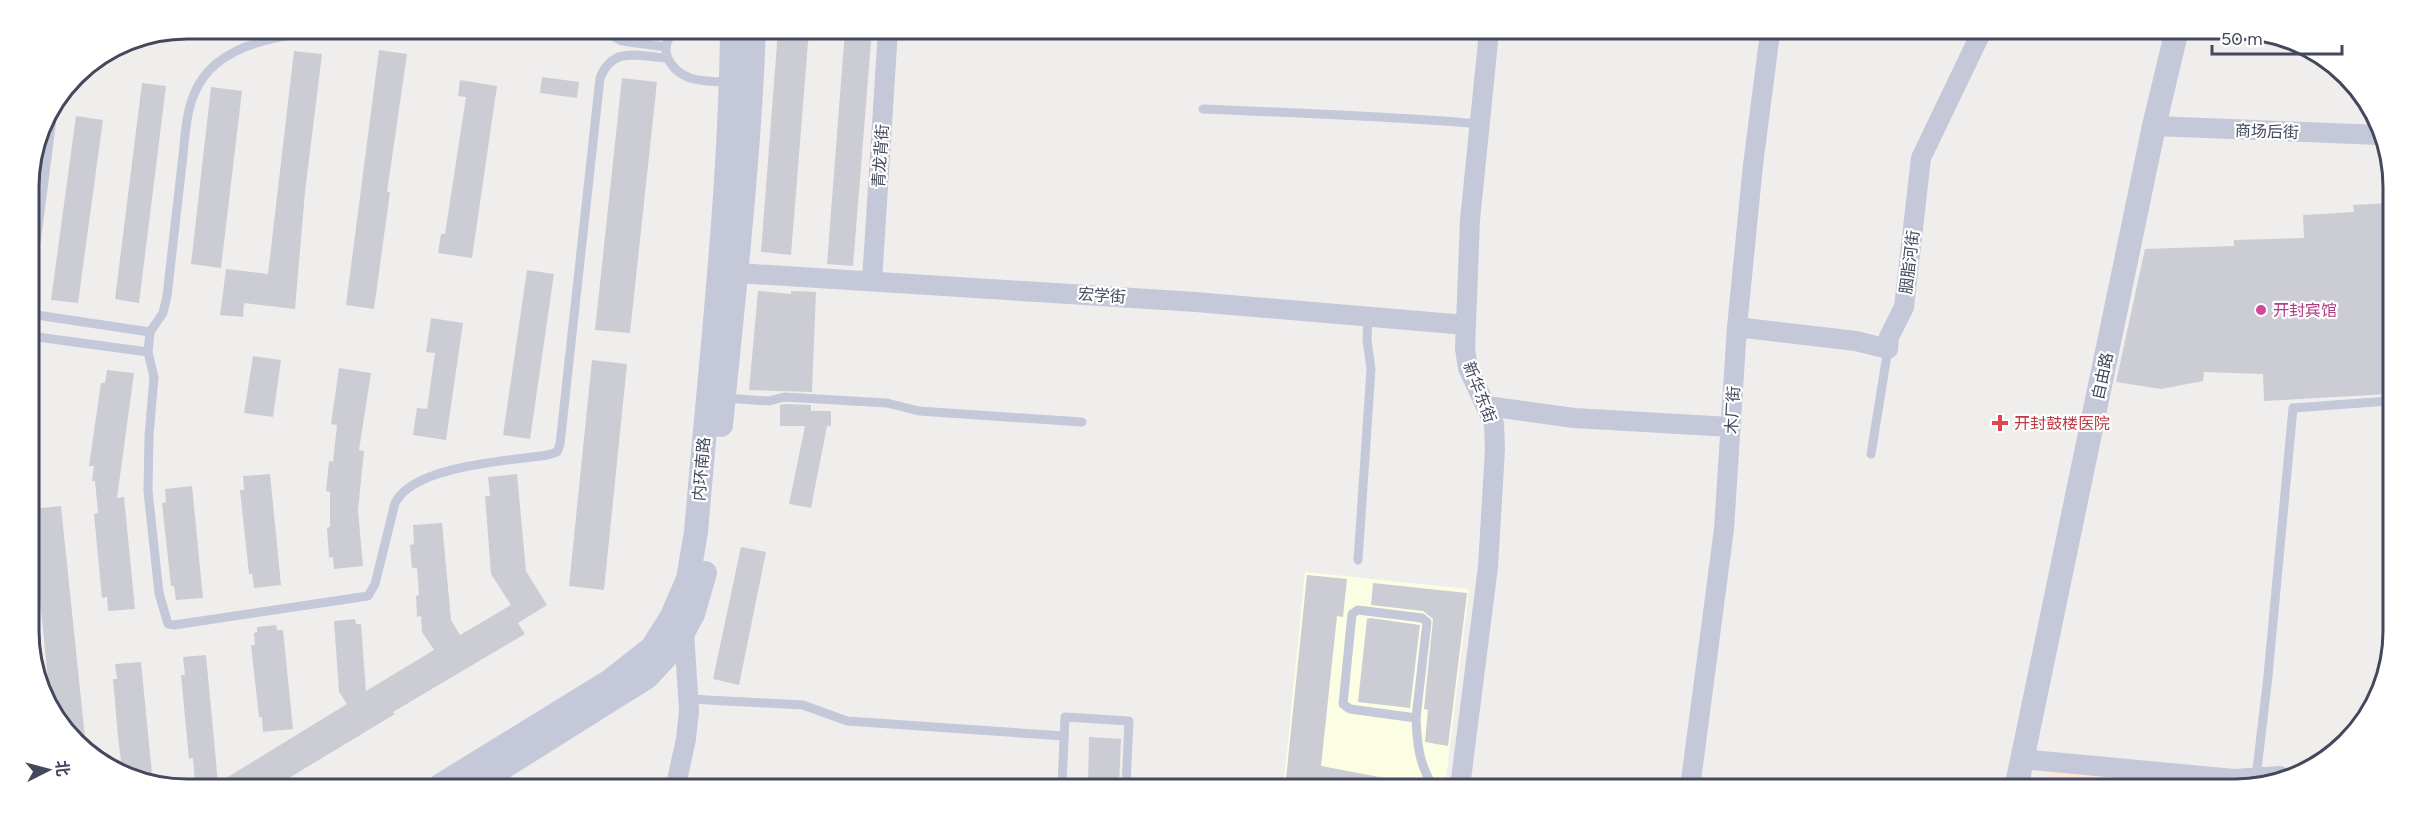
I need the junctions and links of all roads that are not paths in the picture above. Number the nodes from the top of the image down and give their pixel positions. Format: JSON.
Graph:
{"nodes":[{"id":1,"x":270,"y":39,"type":"edge"},
{"id":2,"x":618,"y":39,"type":"edge"},
{"id":3,"x":668,"y":39,"type":"edge"},
{"id":4,"x":732,"y":39,"type":"edge"},
{"id":5,"x":754,"y":39,"type":"edge"},
{"id":6,"x":887,"y":39,"type":"edge"},
{"id":7,"x":1488,"y":39,"type":"edge"},
{"id":8,"x":1769,"y":39,"type":"edge"},
{"id":9,"x":1978,"y":39,"type":"edge"},
{"id":10,"x":2175,"y":39,"type":"edge"},
{"id":11,"x":622,"y":41,"type":"junction"},
{"id":12,"x":666,"y":47,"type":"junction"},
{"id":13,"x":621,"y":56,"type":"junction"},
{"id":14,"x":666,"y":58,"type":"junction"},
{"id":15,"x":732,"y":82,"type":"junction"},
{"id":16,"x":1203,"y":109,"type":"dead end"},
{"id":17,"x":1479,"y":124,"type":"junction"},
{"id":18,"x":2154,"y":126,"type":"junction"},
{"id":19,"x":2373,"y":135,"type":"edge"},
{"id":20,"x":737,"y":273,"type":"junction"},
{"id":21,"x":872,"y":281,"type":"junction"},
{"id":22,"x":39,"y":315,"type":"edge"},
{"id":23,"x":1368,"y":316,"type":"junction"},
{"id":24,"x":1466,"y":325,"type":"junction"},
{"id":25,"x":1737,"y":327,"type":"junction"},
{"id":26,"x":150,"y":332,"type":"junction"},
{"id":27,"x":39,"y":337,"type":"edge"},
{"id":28,"x":1888,"y":349,"type":"junction"},
{"id":29,"x":148,"y":352,"type":"junction"},
{"id":30,"x":724,"y":398,"type":"junction"},
{"id":31,"x":2383,"y":401,"type":"edge"},
{"id":32,"x":1487,"y":406,"type":"junction"},
{"id":33,"x":1082,"y":422,"type":"dead end"},
{"id":34,"x":1731,"y":427,"type":"junction"},
{"id":35,"x":1872,"y":454,"type":"dead end"},
{"id":36,"x":1358,"y":560,"type":"dead end"},
{"id":37,"x":684,"y":631,"type":"junction"},
{"id":38,"x":689,"y":699,"type":"junction"},
{"id":39,"x":1416,"y":718,"type":"junction"},
{"id":40,"x":1064,"y":736,"type":"junction"},
{"id":41,"x":2022,"y":759,"type":"junction"},
{"id":42,"x":2256,"y":777,"type":"joint"},
{"id":43,"x":451,"y":779,"type":"edge"},
{"id":44,"x":485,"y":779,"type":"edge"},
{"id":45,"x":677,"y":779,"type":"edge"},
{"id":46,"x":1062,"y":779,"type":"edge"},
{"id":47,"x":1126,"y":779,"type":"edge"},
{"id":48,"x":1430,"y":779,"type":"edge"},
{"id":49,"x":1461,"y":779,"type":"edge"},
{"id":50,"x":1691,"y":779,"type":"edge"},
{"id":51,"x":2018,"y":779,"type":"edge"}],
"edges":[{"from":1,"to":26,"type":"lane"},
{"from":2,"to":11,"type":"lane"},
{"from":3,"to":12,"type":"lane"},
{"from":4,"to":15,"type":"street","name":"内环南路"},
{"from":5,"to":20,"type":"street","name":"内环南路"},
{"from":6,"to":21,"type":"street","name":"青龙背街"},
{"from":7,"to":17,"type":"street","name":"新华东街"},
{"from":8,"to":25,"type":"street","name":"木厂街"},
{"from":9,"to":28,"type":"street","name":"胭脂河街"},
{"from":10,"to":18,"type":"street","name":"自由路"},
{"from":11,"to":12,"type":"lane"},
{"from":11,"to":13,"type":"lane"},
{"from":12,"to":14,"type":"lane"},
{"from":13,"to":14,"type":"lane"},
{"from":13,"to":29,"type":"lane"},
{"from":14,"to":15,"type":"lane"},
{"from":15,"to":43,"type":"street","name":"内环南路"},
{"from":16,"to":17,"type":"lane"},
{"from":17,"to":24,"type":"street","name":"新华东街"},
{"from":18,"to":19,"type":"street","name":"商场后街"},
{"from":18,"to":41,"type":"street","name":"自由路"},
{"from":20,"to":21,"type":"street","name":"宏学街"},
{"from":20,"to":30,"type":"street","name":"内环南路"},
{"from":21,"to":23,"type":"street","name":"宏学街"},
{"from":22,"to":26,"type":"lane"},
{"from":23,"to":24,"type":"street","name":"宏学街"},
{"from":23,"to":36,"type":"lane"},
{"from":24,"to":32,"type":"street","name":"新华东街"},
{"from":25,"to":28,"type":"street"},
{"from":25,"to":34,"type":"street","name":"木厂街"},
{"from":26,"to":29,"type":"lane"},
{"from":27,"to":29,"type":"lane"},
{"from":28,"to":35,"type":"lane"},
{"from":30,"to":33,"type":"lane"},
{"from":30,"to":37,"type":"street","name":"内环南路"},
{"from":31,"to":42,"type":"lane"},
{"from":32,"to":34,"type":"street"},
{"from":32,"to":49,"type":"street","name":"新华东街"},
{"from":34,"to":50,"type":"street","name":"木厂街"},
{"from":37,"to":38,"type":"street"},
{"from":37,"to":44,"type":"street","name":"内环南路"},
{"from":38,"to":40,"type":"lane"},
{"from":38,"to":45,"type":"street"},
{"from":39,"to":39,"type":"lane"},
{"from":39,"to":48,"type":"lane"},
{"from":40,"to":46,"type":"lane"},
{"from":40,"to":47,"type":"lane"},
{"from":41,"to":42,"type":"street"},
{"from":41,"to":51,"type":"street","name":"自由路"}]}
